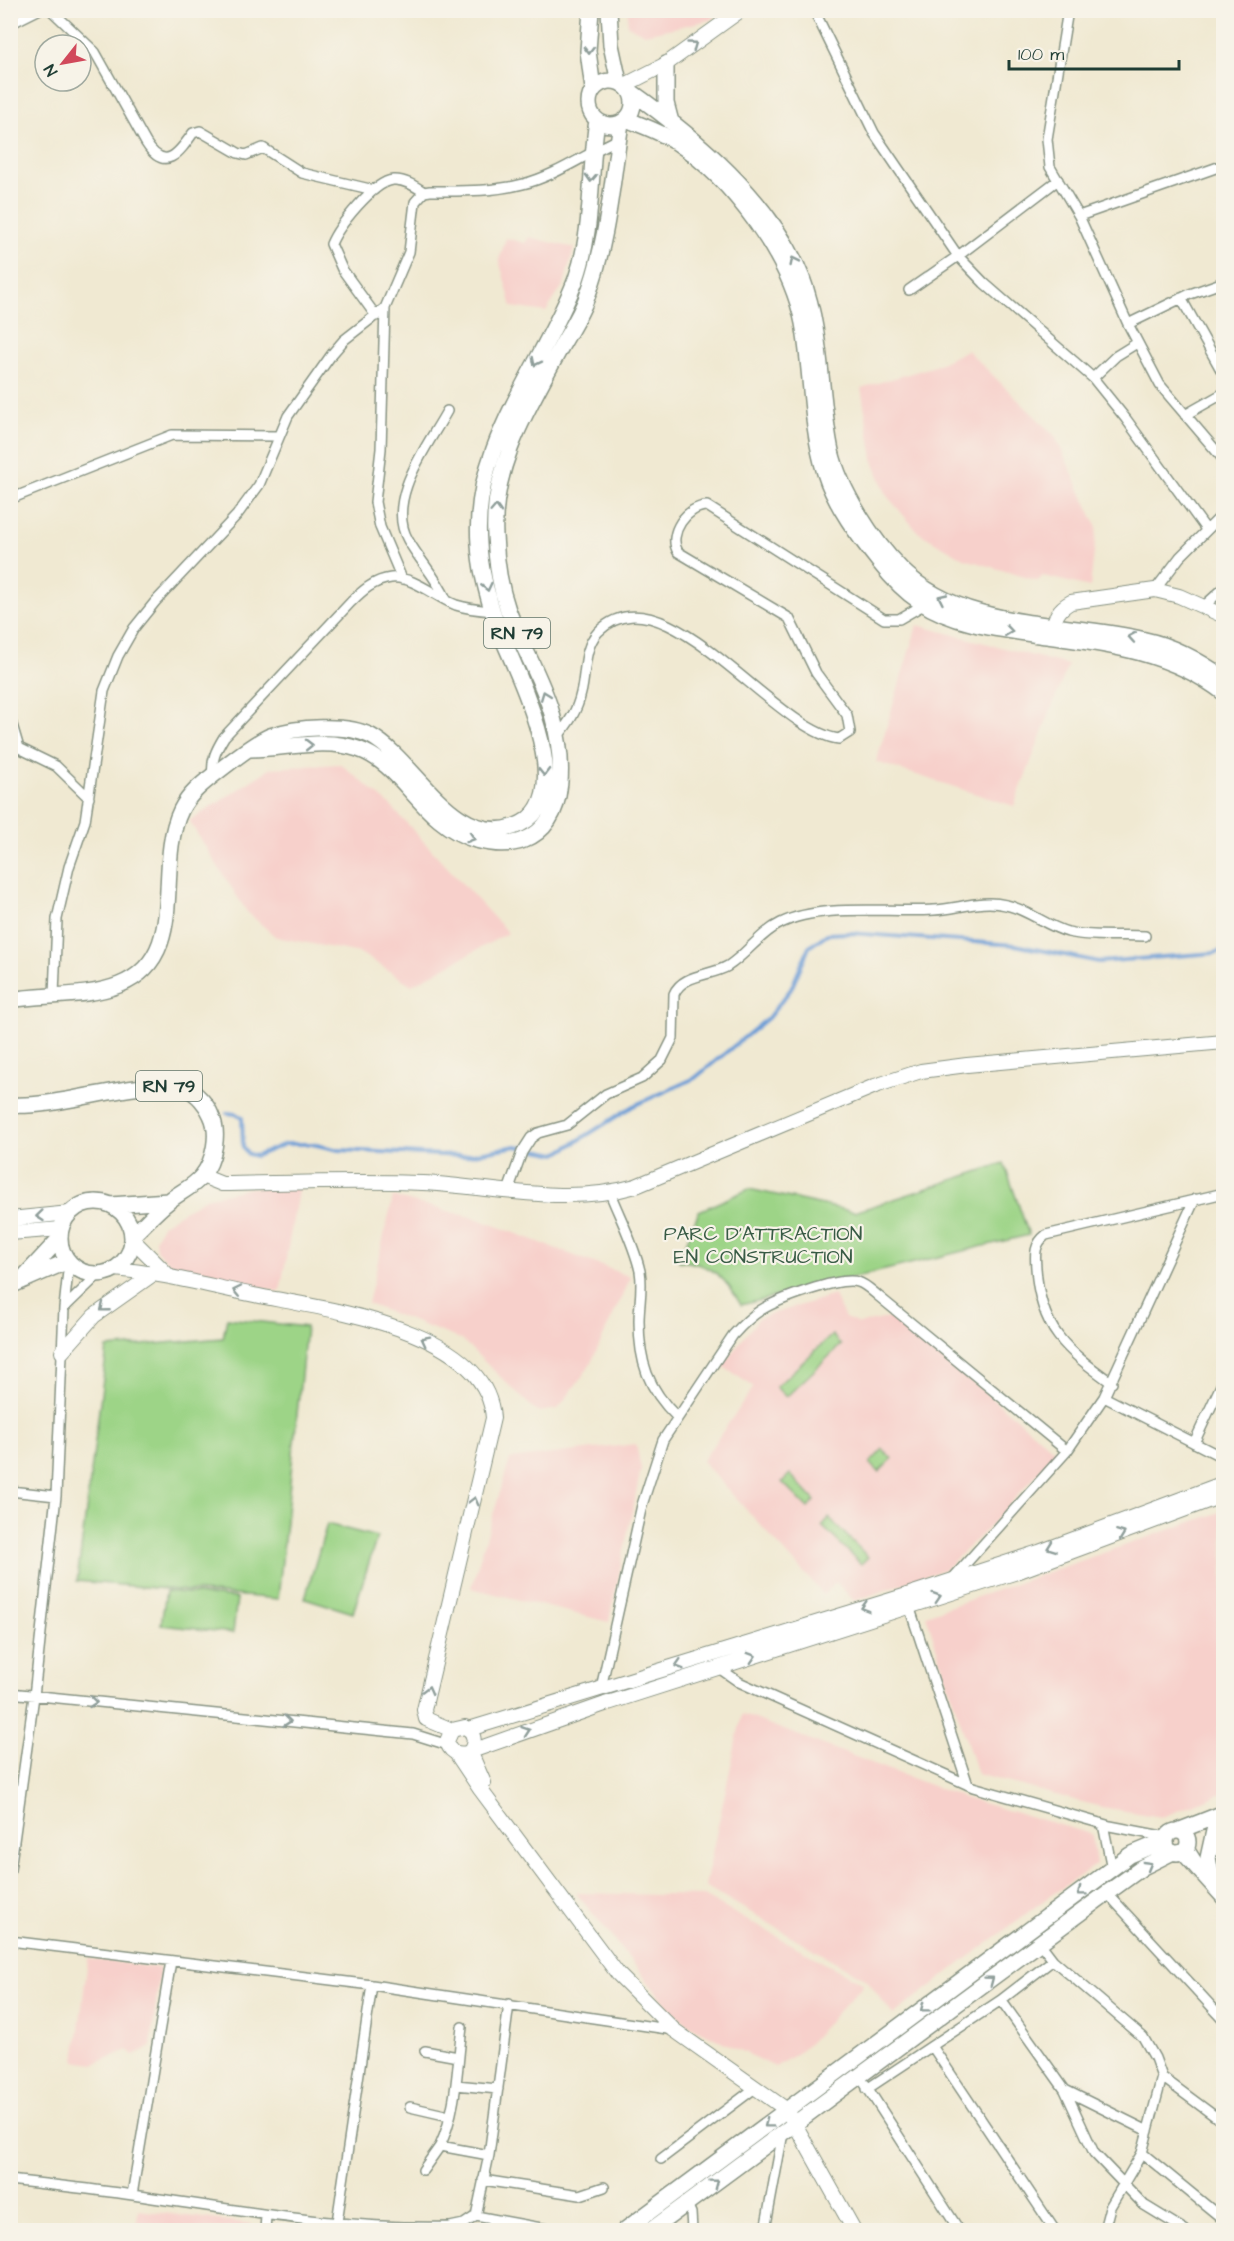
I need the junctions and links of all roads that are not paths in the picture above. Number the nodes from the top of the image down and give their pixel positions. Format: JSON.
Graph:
{"nodes":[{"id":1,"x":38,"y":10,"type":"edge"},
{"id":2,"x":51,"y":10,"type":"edge"},
{"id":3,"x":591,"y":10,"type":"edge"},
{"id":4,"x":609,"y":10,"type":"edge"},
{"id":5,"x":741,"y":10,"type":"edge"},
{"id":6,"x":814,"y":10,"type":"edge"},
{"id":7,"x":1068,"y":10,"type":"edge"},
{"id":8,"x":10,"y":24,"type":"edge"},
{"id":9,"x":666,"y":64,"type":"junction"},
{"id":10,"x":624,"y":86,"type":"junction"},
{"id":11,"x":593,"y":89,"type":"junction"},
{"id":12,"x":597,"y":120,"type":"junction"},
{"id":13,"x":623,"y":121,"type":"junction"},
{"id":14,"x":671,"y":122,"type":"junction"},
{"id":15,"x":619,"y":138,"type":"junction"},
{"id":16,"x":592,"y":151,"type":"junction"},
{"id":17,"x":1224,"y":165,"type":"edge"},
{"id":18,"x":1058,"y":180,"type":"junction"},
{"id":19,"x":374,"y":190,"type":"junction"},
{"id":20,"x":424,"y":192,"type":"junction"},
{"id":21,"x":1079,"y":216,"type":"junction"},
{"id":22,"x":958,"y":256,"type":"junction"},
{"id":23,"x":1224,"y":282,"type":"edge"},
{"id":24,"x":909,"y":290,"type":"dead end"},
{"id":25,"x":1181,"y":298,"type":"junction"},
{"id":26,"x":384,"y":308,"type":"junction"},
{"id":27,"x":376,"y":316,"type":"junction"},
{"id":28,"x":1128,"y":324,"type":"junction"},
{"id":29,"x":1137,"y":343,"type":"junction"},
{"id":30,"x":1224,"y":375,"type":"edge"},
{"id":31,"x":1093,"y":378,"type":"junction"},
{"id":32,"x":1224,"y":393,"type":"edge"},
{"id":33,"x":447,"y":411,"type":"dead end"},
{"id":34,"x":1185,"y":415,"type":"junction"},
{"id":35,"x":278,"y":436,"type":"junction"},
{"id":36,"x":1224,"y":460,"type":"edge"},
{"id":37,"x":10,"y":499,"type":"edge"},
{"id":38,"x":1224,"y":513,"type":"edge"},
{"id":39,"x":1205,"y":528,"type":"junction"},
{"id":40,"x":402,"y":579,"type":"junction"},
{"id":41,"x":1224,"y":588,"type":"edge"},
{"id":42,"x":1155,"y":590,"type":"junction"},
{"id":43,"x":446,"y":599,"type":"junction"},
{"id":44,"x":925,"y":604,"type":"junction"},
{"id":45,"x":1204,"y":606,"type":"junction"},
{"id":46,"x":493,"y":611,"type":"junction"},
{"id":47,"x":1224,"y":616,"type":"edge"},
{"id":48,"x":1052,"y":630,"type":"junction"},
{"id":49,"x":1224,"y":678,"type":"edge"},
{"id":50,"x":1224,"y":693,"type":"edge"},
{"id":51,"x":10,"y":718,"type":"edge"},
{"id":52,"x":557,"y":736,"type":"junction"},
{"id":53,"x":15,"y":747,"type":"edge"},
{"id":54,"x":251,"y":749,"type":"junction"},
{"id":55,"x":213,"y":775,"type":"junction"},
{"id":56,"x":89,"y":798,"type":"junction"},
{"id":57,"x":1145,"y":936,"type":"dead end"},
{"id":58,"x":54,"y":994,"type":"junction"},
{"id":59,"x":10,"y":1000,"type":"edge"},
{"id":60,"x":1224,"y":1042,"type":"edge"},
{"id":61,"x":10,"y":1105,"type":"edge"},
{"id":62,"x":202,"y":1176,"type":"junction"},
{"id":63,"x":508,"y":1191,"type":"junction"},
{"id":64,"x":610,"y":1193,"type":"junction"},
{"id":65,"x":1224,"y":1193,"type":"edge"},
{"id":66,"x":1195,"y":1198,"type":"junction"},
{"id":67,"x":168,"y":1202,"type":"junction"},
{"id":68,"x":111,"y":1205,"type":"junction"},
{"id":69,"x":70,"y":1213,"type":"junction"},
{"id":70,"x":10,"y":1219,"type":"edge"},
{"id":71,"x":10,"y":1233,"type":"edge"},
{"id":72,"x":60,"y":1234,"type":"junction"},
{"id":73,"x":133,"y":1238,"type":"junction"},
{"id":74,"x":68,"y":1262,"type":"junction"},
{"id":75,"x":116,"y":1269,"type":"junction"},
{"id":76,"x":98,"y":1275,"type":"junction"},
{"id":77,"x":152,"y":1275,"type":"junction"},
{"id":78,"x":170,"y":1277,"type":"junction"},
{"id":79,"x":15,"y":1283,"type":"edge"},
{"id":80,"x":64,"y":1308,"type":"junction"},
{"id":81,"x":62,"y":1352,"type":"junction"},
{"id":82,"x":1224,"y":1379,"type":"edge"},
{"id":83,"x":1112,"y":1383,"type":"junction"},
{"id":84,"x":1104,"y":1397,"type":"junction"},
{"id":85,"x":677,"y":1417,"type":"junction"},
{"id":86,"x":1194,"y":1443,"type":"junction"},
{"id":87,"x":1066,"y":1451,"type":"junction"},
{"id":88,"x":1224,"y":1458,"type":"edge"},
{"id":89,"x":1224,"y":1483,"type":"edge"},
{"id":90,"x":10,"y":1491,"type":"edge"},
{"id":91,"x":1224,"y":1495,"type":"edge"},
{"id":92,"x":56,"y":1496,"type":"junction"},
{"id":93,"x":951,"y":1580,"type":"junction"},
{"id":94,"x":909,"y":1606,"type":"junction"},
{"id":95,"x":719,"y":1668,"type":"junction"},
{"id":96,"x":602,"y":1688,"type":"junction"},
{"id":97,"x":10,"y":1694,"type":"edge"},
{"id":98,"x":34,"y":1696,"type":"junction"},
{"id":99,"x":426,"y":1719,"type":"junction"},
{"id":100,"x":452,"y":1730,"type":"junction"},
{"id":101,"x":469,"y":1730,"type":"junction"},
{"id":102,"x":413,"y":1734,"type":"junction"},
{"id":103,"x":461,"y":1750,"type":"junction"},
{"id":104,"x":968,"y":1785,"type":"junction"},
{"id":105,"x":1224,"y":1813,"type":"edge"},
{"id":106,"x":1103,"y":1824,"type":"junction"},
{"id":107,"x":1219,"y":1830,"type":"edge"},
{"id":108,"x":1177,"y":1843,"type":"junction"},
{"id":109,"x":1112,"y":1869,"type":"junction"},
{"id":110,"x":10,"y":1870,"type":"edge"},
{"id":111,"x":1212,"y":1878,"type":"junction"},
{"id":112,"x":1224,"y":1890,"type":"edge"},
{"id":113,"x":1107,"y":1893,"type":"junction"},
{"id":114,"x":1224,"y":1902,"type":"edge"},
{"id":115,"x":10,"y":1941,"type":"edge"},
{"id":116,"x":1040,"y":1943,"type":"junction"},
{"id":117,"x":1053,"y":1960,"type":"junction"},
{"id":118,"x":171,"y":1961,"type":"junction"},
{"id":119,"x":372,"y":1985,"type":"junction"},
{"id":120,"x":1001,"y":2000,"type":"junction"},
{"id":121,"x":509,"y":2004,"type":"junction"},
{"id":122,"x":1224,"y":2020,"type":"edge"},
{"id":123,"x":462,"y":2027,"type":"dead end"},
{"id":124,"x":674,"y":2030,"type":"junction"},
{"id":125,"x":932,"y":2046,"type":"junction"},
{"id":126,"x":425,"y":2051,"type":"dead end"},
{"id":127,"x":458,"y":2057,"type":"junction"},
{"id":128,"x":1162,"y":2078,"type":"junction"},
{"id":129,"x":864,"y":2083,"type":"junction"},
{"id":130,"x":456,"y":2085,"type":"junction"},
{"id":131,"x":755,"y":2088,"type":"junction"},
{"id":132,"x":498,"y":2089,"type":"junction"},
{"id":133,"x":1065,"y":2090,"type":"junction"},
{"id":134,"x":410,"y":2107,"type":"dead end"},
{"id":135,"x":449,"y":2116,"type":"junction"},
{"id":136,"x":788,"y":2122,"type":"junction"},
{"id":137,"x":1224,"y":2123,"type":"edge"},
{"id":138,"x":1148,"y":2131,"type":"junction"},
{"id":139,"x":440,"y":2146,"type":"junction"},
{"id":140,"x":1142,"y":2153,"type":"junction"},
{"id":141,"x":489,"y":2155,"type":"junction"},
{"id":142,"x":661,"y":2159,"type":"dead end"},
{"id":143,"x":423,"y":2170,"type":"dead end"},
{"id":144,"x":10,"y":2180,"type":"edge"},
{"id":145,"x":483,"y":2180,"type":"junction"},
{"id":146,"x":1124,"y":2184,"type":"junction"},
{"id":147,"x":604,"y":2187,"type":"dead end"},
{"id":148,"x":132,"y":2194,"type":"junction"},
{"id":149,"x":687,"y":2204,"type":"junction"},
{"id":150,"x":267,"y":2216,"type":"junction"},
{"id":151,"x":476,"y":2216,"type":"junction"},
{"id":152,"x":1224,"y":2220,"type":"edge"},
{"id":153,"x":337,"y":2222,"type":"junction"},
{"id":154,"x":1054,"y":2229,"type":"dead end"},
{"id":155,"x":266,"y":2230,"type":"edge"},
{"id":156,"x":552,"y":2230,"type":"edge"},
{"id":157,"x":625,"y":2230,"type":"edge"},
{"id":158,"x":651,"y":2230,"type":"edge"},
{"id":159,"x":692,"y":2230,"type":"edge"},
{"id":160,"x":765,"y":2230,"type":"edge"},
{"id":161,"x":854,"y":2230,"type":"edge"},
{"id":162,"x":959,"y":2230,"type":"edge"},
{"id":163,"x":1104,"y":2230,"type":"edge"},
{"id":164,"x":1185,"y":2230,"type":"edge"}],
"edges":[{"from":1,"to":8,"type":"street"},
{"from":2,"to":19,"type":"street"},
{"from":3,"to":11,"type":"main road","one_way":true},
{"from":4,"to":10,"type":"main road"},
{"from":9,"to":5,"type":"main road","one_way":true},
{"from":6,"to":22,"type":"street"},
{"from":7,"to":18,"type":"street"},
{"from":9,"to":10,"type":"main road"},
{"from":9,"to":14,"type":"main road"},
{"from":10,"to":11,"type":"main road"},
{"from":10,"to":13,"type":"main road"},
{"from":10,"to":14,"type":"main road"},
{"from":11,"to":12,"type":"main road"},
{"from":12,"to":13,"type":"main road"},
{"from":12,"to":16,"type":"main road","number":"RN 79"},
{"from":13,"to":15,"type":"main road","number":"RN 79"},
{"from":13,"to":44,"type":"main road"},
{"from":48,"to":14,"type":"main road","one_way":true},
{"from":15,"to":16,"type":"street"},
{"from":52,"to":15,"type":"main road","number":"RN 79","one_way":true},
{"from":16,"to":20,"type":"street"},
{"from":16,"to":46,"type":"main road","number":"RN 79","one_way":true},
{"from":17,"to":21,"type":"street"},
{"from":18,"to":21,"type":"street"},
{"from":18,"to":22,"type":"street"},
{"from":19,"to":20,"type":"street"},
{"from":19,"to":27,"type":"street"},
{"from":20,"to":26,"type":"street"},
{"from":21,"to":28,"type":"street"},
{"from":22,"to":24,"type":"street"},
{"from":22,"to":31,"type":"street"},
{"from":23,"to":25,"type":"street"},
{"from":25,"to":28,"type":"street"},
{"from":25,"to":30,"type":"street"},
{"from":26,"to":27,"type":"street"},
{"from":26,"to":40,"type":"street"},
{"from":27,"to":35,"type":"street"},
{"from":28,"to":29,"type":"street"},
{"from":29,"to":31,"type":"street"},
{"from":29,"to":34,"type":"street"},
{"from":31,"to":39,"type":"street"},
{"from":32,"to":34,"type":"street"},
{"from":33,"to":43,"type":"street"},
{"from":34,"to":36,"type":"street"},
{"from":35,"to":37,"type":"street"},
{"from":35,"to":56,"type":"street"},
{"from":38,"to":39,"type":"street"},
{"from":39,"to":42,"type":"street"},
{"from":40,"to":43,"type":"street"},
{"from":40,"to":55,"type":"street"},
{"from":41,"to":45,"type":"street"},
{"from":42,"to":45,"type":"main road"},
{"from":42,"to":48,"type":"main road"},
{"from":43,"to":46,"type":"street"},
{"from":44,"to":48,"type":"main road","one_way":true},
{"from":44,"to":52,"type":"street"},
{"from":45,"to":47,"type":"main road"},
{"from":46,"to":54,"type":"main road","number":"RN 79","one_way":true},
{"from":49,"to":48,"type":"main road","one_way":true},
{"from":48,"to":50,"type":"main road"},
{"from":51,"to":53,"type":"street"},
{"from":54,"to":52,"type":"main road","number":"RN 79","one_way":true},
{"from":53,"to":56,"type":"street"},
{"from":54,"to":55,"type":"main road","number":"RN 79"},
{"from":55,"to":58,"type":"main road","number":"RN 79"},
{"from":56,"to":58,"type":"street"},
{"from":57,"to":63,"type":"street"},
{"from":58,"to":59,"type":"main road","number":"RN 79"},
{"from":60,"to":64,"type":"main road"},
{"from":61,"to":62,"type":"main road","number":"RN 79"},
{"from":62,"to":63,"type":"main road"},
{"from":62,"to":67,"type":"main road","number":"RN 79"},
{"from":63,"to":64,"type":"main road"},
{"from":64,"to":85,"type":"street"},
{"from":65,"to":66,"type":"street"},
{"from":66,"to":83,"type":"street"},
{"from":66,"to":83,"type":"street"},
{"from":67,"to":68,"type":"main road"},
{"from":67,"to":73,"type":"main road"},
{"from":68,"to":69,"type":"main road"},
{"from":68,"to":73,"type":"main road"},
{"from":69,"to":70,"type":"main road","one_way":true},
{"from":69,"to":72,"type":"main road"},
{"from":71,"to":72,"type":"main road"},
{"from":72,"to":74,"type":"main road"},
{"from":72,"to":79,"type":"main road"},
{"from":73,"to":75,"type":"main road"},
{"from":73,"to":78,"type":"main road"},
{"from":74,"to":76,"type":"main road"},
{"from":74,"to":79,"type":"main road"},
{"from":74,"to":80,"type":"street"},
{"from":75,"to":76,"type":"main road"},
{"from":75,"to":77,"type":"main road"},
{"from":76,"to":80,"type":"street"},
{"from":77,"to":78,"type":"main road"},
{"from":77,"to":81,"type":"main road","one_way":true},
{"from":99,"to":78,"type":"main road","one_way":true},
{"from":80,"to":81,"type":"street"},
{"from":81,"to":92,"type":"street"},
{"from":82,"to":86,"type":"street"},
{"from":83,"to":84,"type":"street"},
{"from":84,"to":86,"type":"street"},
{"from":84,"to":87,"type":"street"},
{"from":85,"to":87,"type":"street"},
{"from":85,"to":96,"type":"street"},
{"from":86,"to":88,"type":"street"},
{"from":87,"to":93,"type":"street"},
{"from":89,"to":93,"type":"main road","one_way":true},
{"from":90,"to":92,"type":"street"},
{"from":94,"to":91,"type":"main road","one_way":true},
{"from":92,"to":98,"type":"street"},
{"from":93,"to":96,"type":"main road","one_way":true},
{"from":95,"to":94,"type":"main road","one_way":true},
{"from":94,"to":104,"type":"street"},
{"from":103,"to":95,"type":"main road","one_way":true},
{"from":95,"to":104,"type":"street"},
{"from":96,"to":101,"type":"main road"},
{"from":97,"to":98,"type":"street"},
{"from":98,"to":102,"type":"street","one_way":true},
{"from":98,"to":110,"type":"street"},
{"from":99,"to":100,"type":"main road"},
{"from":99,"to":102,"type":"street"},
{"from":100,"to":101,"type":"main road"},
{"from":100,"to":103,"type":"main road"},
{"from":101,"to":103,"type":"main road"},
{"from":102,"to":103,"type":"street"},
{"from":103,"to":124,"type":"main road"},
{"from":104,"to":106,"type":"street"},
{"from":105,"to":108,"type":"main road"},
{"from":106,"to":108,"type":"street"},
{"from":106,"to":109,"type":"street"},
{"from":107,"to":108,"type":"main road"},
{"from":107,"to":111,"type":"main road"},
{"from":108,"to":109,"type":"main road"},
{"from":108,"to":111,"type":"street"},
{"from":113,"to":108,"type":"main road","one_way":true},
{"from":108,"to":114,"type":"street"},
{"from":109,"to":136,"type":"main road","one_way":true},
{"from":111,"to":112,"type":"street"},
{"from":113,"to":116,"type":"main road"},
{"from":113,"to":122,"type":"street"},
{"from":115,"to":118,"type":"street"},
{"from":116,"to":117,"type":"street"},
{"from":129,"to":116,"type":"main road","one_way":true},
{"from":117,"to":120,"type":"street"},
{"from":117,"to":128,"type":"street"},
{"from":118,"to":119,"type":"street"},
{"from":118,"to":148,"type":"street"},
{"from":119,"to":121,"type":"street"},
{"from":119,"to":153,"type":"street"},
{"from":120,"to":125,"type":"street"},
{"from":120,"to":133,"type":"street"},
{"from":121,"to":124,"type":"street"},
{"from":121,"to":132,"type":"street"},
{"from":123,"to":127,"type":"street"},
{"from":124,"to":131,"type":"main road"},
{"from":125,"to":129,"type":"street"},
{"from":125,"to":154,"type":"street"},
{"from":126,"to":127,"type":"street"},
{"from":127,"to":130,"type":"street"},
{"from":128,"to":137,"type":"street"},
{"from":128,"to":138,"type":"street"},
{"from":129,"to":136,"type":"main road"},
{"from":129,"to":162,"type":"street"},
{"from":130,"to":132,"type":"street"},
{"from":130,"to":135,"type":"street"},
{"from":131,"to":136,"type":"main road"},
{"from":131,"to":142,"type":"street"},
{"from":132,"to":141,"type":"street"},
{"from":133,"to":138,"type":"street"},
{"from":133,"to":146,"type":"street"},
{"from":134,"to":135,"type":"street"},
{"from":135,"to":139,"type":"street"},
{"from":149,"to":136,"type":"main road","one_way":true},
{"from":136,"to":157,"type":"main road","one_way":true},
{"from":136,"to":160,"type":"street"},
{"from":136,"to":161,"type":"main road"},
{"from":138,"to":140,"type":"street"},
{"from":139,"to":141,"type":"street"},
{"from":139,"to":143,"type":"street"},
{"from":140,"to":146,"type":"street"},
{"from":140,"to":152,"type":"street"},
{"from":141,"to":145,"type":"street"},
{"from":144,"to":148,"type":"street"},
{"from":145,"to":147,"type":"street"},
{"from":145,"to":151,"type":"street"},
{"from":146,"to":163,"type":"street"},
{"from":146,"to":164,"type":"street"},
{"from":148,"to":150,"type":"street"},
{"from":149,"to":158,"type":"main road"},
{"from":149,"to":159,"type":"street"},
{"from":150,"to":153,"type":"street"},
{"from":150,"to":155,"type":"street"},
{"from":151,"to":153,"type":"street"},
{"from":151,"to":156,"type":"street"}]}
